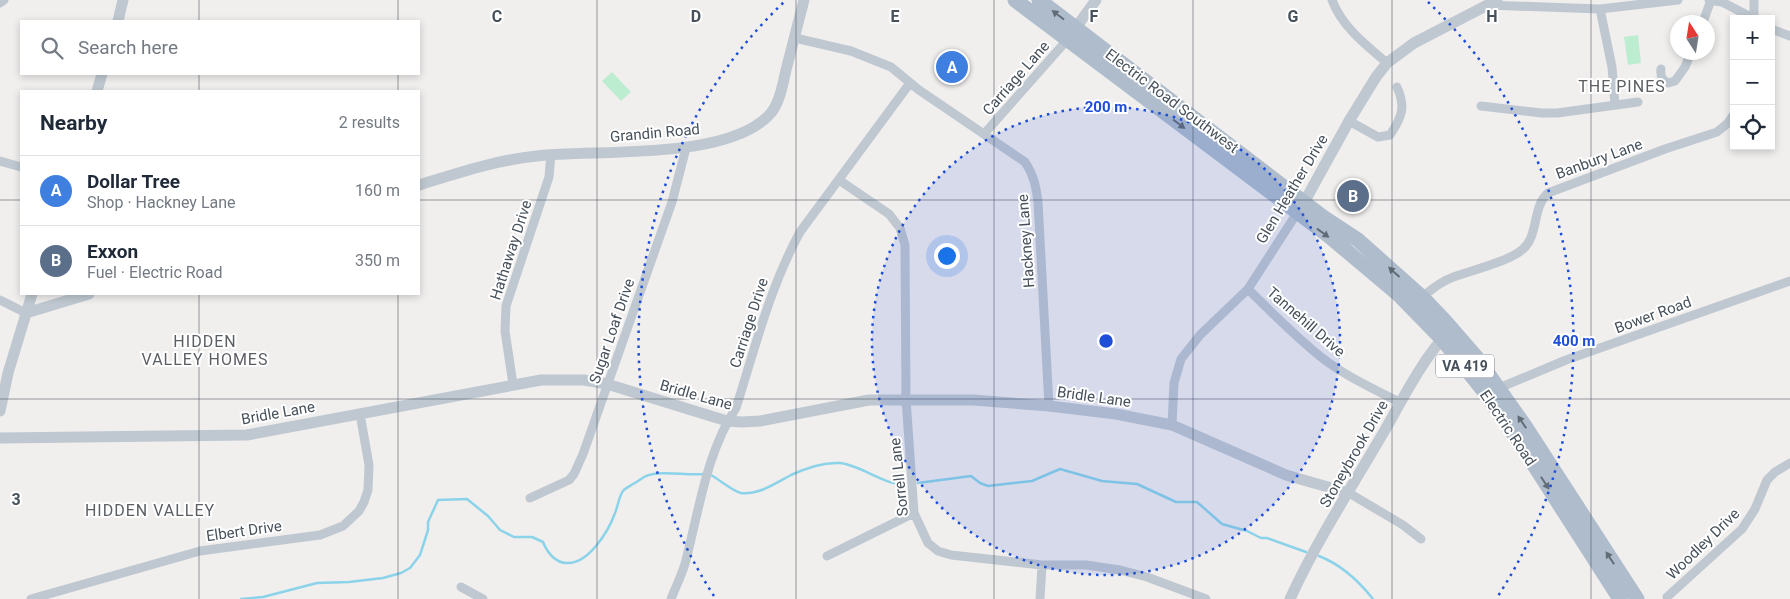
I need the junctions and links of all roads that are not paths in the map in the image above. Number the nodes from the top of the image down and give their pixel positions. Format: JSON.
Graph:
{"nodes":[{"id":1,"x":4,"y":0,"type":"edge"},
{"id":2,"x":123,"y":0,"type":"edge"},
{"id":3,"x":804,"y":0,"type":"edge"},
{"id":4,"x":1015,"y":0,"type":"edge"},
{"id":5,"x":1039,"y":0,"type":"edge"},
{"id":6,"x":1096,"y":0,"type":"edge"},
{"id":7,"x":1332,"y":0,"type":"edge"},
{"id":8,"x":1678,"y":0,"type":"edge"},
{"id":9,"x":1710,"y":0,"type":"edge"},
{"id":10,"x":1754,"y":0,"type":"edge"},
{"id":11,"x":0,"y":3,"type":"edge"},
{"id":12,"x":1492,"y":3,"type":"edge"},
{"id":13,"x":1600,"y":9,"type":"junction"},
{"id":14,"x":1705,"y":15,"type":"edge"},
{"id":15,"x":1747,"y":15,"type":"edge"},
{"id":16,"x":1754,"y":15,"type":"edge"},
{"id":17,"x":118,"y":20,"type":"edge"},
{"id":18,"x":1775,"y":30,"type":"edge"},
{"id":19,"x":1072,"y":33,"type":"junction"},
{"id":20,"x":1790,"y":36,"type":"edge"},
{"id":21,"x":795,"y":38,"type":"junction"},
{"id":22,"x":1688,"y":60,"type":"edge"},
{"id":23,"x":1387,"y":63,"type":"junction"},
{"id":24,"x":1661,"y":70,"type":"dead end"},
{"id":25,"x":102,"y":75,"type":"edge"},
{"id":26,"x":910,"y":83,"type":"junction"},
{"id":27,"x":1397,"y":87,"type":"dead end"},
{"id":28,"x":96,"y":90,"type":"edge"},
{"id":29,"x":1638,"y":102,"type":"dead end"},
{"id":30,"x":1615,"y":105,"type":"junction"},
{"id":31,"x":1480,"y":106,"type":"dead end"},
{"id":32,"x":1730,"y":121,"type":"edge"},
{"id":33,"x":1349,"y":122,"type":"junction"},
{"id":34,"x":984,"y":134,"type":"junction"},
{"id":35,"x":686,"y":148,"type":"junction"},
{"id":36,"x":551,"y":154,"type":"junction"},
{"id":37,"x":0,"y":160,"type":"edge"},
{"id":38,"x":20,"y":167,"type":"edge"},
{"id":39,"x":839,"y":180,"type":"junction"},
{"id":40,"x":1256,"y":183,"type":"joint"},
{"id":41,"x":420,"y":185,"type":"edge"},
{"id":42,"x":1301,"y":208,"type":"junction"},
{"id":43,"x":1790,"y":281,"type":"edge"},
{"id":44,"x":1248,"y":289,"type":"junction"},
{"id":45,"x":32,"y":295,"type":"edge"},
{"id":46,"x":86,"y":295,"type":"edge"},
{"id":47,"x":1422,"y":297,"type":"junction"},
{"id":48,"x":0,"y":300,"type":"edge"},
{"id":49,"x":26,"y":313,"type":"junction"},
{"id":50,"x":1448,"y":334,"type":"junction"},
{"id":51,"x":513,"y":384,"type":"junction"},
{"id":52,"x":607,"y":384,"type":"junction"},
{"id":53,"x":1499,"y":388,"type":"junction"},
{"id":54,"x":906,"y":399,"type":"junction"},
{"id":55,"x":1401,"y":403,"type":"junction"},
{"id":56,"x":1049,"y":406,"type":"junction"},
{"id":57,"x":0,"y":411,"type":"edge"},
{"id":58,"x":360,"y":414,"type":"junction"},
{"id":59,"x":727,"y":422,"type":"junction"},
{"id":60,"x":1172,"y":425,"type":"junction"},
{"id":61,"x":0,"y":438,"type":"edge"},
{"id":62,"x":1790,"y":463,"type":"edge"},
{"id":63,"x":1348,"y":493,"type":"junction"},
{"id":64,"x":530,"y":498,"type":"dead end"},
{"id":65,"x":914,"y":513,"type":"junction"},
{"id":66,"x":1421,"y":539,"type":"dead end"},
{"id":67,"x":826,"y":556,"type":"dead end"},
{"id":68,"x":1042,"y":565,"type":"junction"},
{"id":69,"x":461,"y":587,"type":"dead end"},
{"id":70,"x":1668,"y":598,"type":"edge"},
{"id":71,"x":30,"y":599,"type":"edge"},
{"id":72,"x":482,"y":599,"type":"edge"},
{"id":73,"x":671,"y":599,"type":"edge"},
{"id":74,"x":1040,"y":599,"type":"edge"},
{"id":75,"x":1206,"y":599,"type":"edge"},
{"id":76,"x":1290,"y":599,"type":"edge"},
{"id":77,"x":1620,"y":599,"type":"edge"},
{"id":78,"x":1637,"y":599,"type":"edge"}],
"edges":[{"from":1,"to":11,"type":"street"},
{"from":2,"to":17,"type":"street"},
{"from":3,"to":21,"type":"street","name":"Grandin Road"},
{"from":4,"to":19,"type":"main road","name":"Electric Road Southwest","number":"VA 419"},
{"from":19,"to":5,"type":"main road","name":"Electric Road Southwest","number":"VA 419","one_way":true},
{"from":6,"to":19,"type":"street"},
{"from":7,"to":23,"type":"street"},
{"from":8,"to":13,"type":"street"},
{"from":9,"to":14,"type":"street"},
{"from":9,"to":15,"type":"street"},
{"from":10,"to":16,"type":"street"},
{"from":12,"to":13,"type":"street"},
{"from":12,"to":23,"type":"street","name":"Glen Heather Drive"},
{"from":13,"to":30,"type":"street"},
{"from":18,"to":20,"type":"street"},
{"from":19,"to":34,"type":"street","name":"Carriage Lane"},
{"from":19,"to":40,"type":"main road","name":"Electric Road Southwest","number":"VA 419","one_way":true},
{"from":19,"to":42,"type":"main road","name":"Electric Road Southwest","number":"VA 419"},
{"from":21,"to":26,"type":"street","name":"Hackney Lane"},
{"from":21,"to":35,"type":"street","name":"Grandin Road"},
{"from":22,"to":24,"type":"street"},
{"from":23,"to":33,"type":"street","name":"Glen Heather Drive"},
{"from":25,"to":28,"type":"street"},
{"from":26,"to":34,"type":"street","name":"Hackney Lane"},
{"from":26,"to":39,"type":"street","name":"Carriage Drive"},
{"from":27,"to":33,"type":"street"},
{"from":29,"to":30,"type":"street"},
{"from":30,"to":31,"type":"street"},
{"from":32,"to":47,"type":"street","name":"Banbury Lane"},
{"from":33,"to":42,"type":"street","name":"Glen Heather Drive"},
{"from":34,"to":56,"type":"street","name":"Hackney Lane"},
{"from":35,"to":36,"type":"street","name":"Grandin Road"},
{"from":35,"to":52,"type":"street","name":"Sugar Loaf Drive"},
{"from":36,"to":41,"type":"street","name":"Grandin Road"},
{"from":36,"to":51,"type":"street","name":"Hathaway Drive"},
{"from":37,"to":38,"type":"street"},
{"from":39,"to":54,"type":"street","name":"Sorrell Lane"},
{"from":39,"to":59,"type":"street","name":"Carriage Drive"},
{"from":40,"to":42,"type":"main road","name":"Electric Road","number":"VA 419"},
{"from":42,"to":44,"type":"street","name":"Glen Heather Drive"},
{"from":47,"to":42,"type":"main road","name":"Electric Road","number":"VA 419","one_way":true},
{"from":42,"to":50,"type":"main road","name":"Electric Road","number":"VA 419","one_way":true},
{"from":43,"to":53,"type":"street","name":"Bower Road"},
{"from":44,"to":55,"type":"street","name":"Tannehill Drive"},
{"from":44,"to":60,"type":"street","name":"Glen Heather Drive"},
{"from":45,"to":49,"type":"street"},
{"from":46,"to":49,"type":"street"},
{"from":47,"to":50,"type":"main road","name":"Electric Road","number":"VA 419"},
{"from":48,"to":49,"type":"street"},
{"from":49,"to":57,"type":"street"},
{"from":50,"to":53,"type":"main road","name":"Electric Road","number":"VA 419"},
{"from":50,"to":55,"type":"street","name":"Stoneybrook Drive"},
{"from":50,"to":77,"type":"main road","name":"Electric Road","number":"VA 419","one_way":true},
{"from":51,"to":52,"type":"street","name":"Bridle Lane"},
{"from":51,"to":58,"type":"street","name":"Bridle Lane"},
{"from":52,"to":59,"type":"street","name":"Bridle Lane"},
{"from":52,"to":64,"type":"street","name":"Sugar Loaf Drive"},
{"from":78,"to":53,"type":"main road","name":"Electric Road","number":"VA 419","one_way":true},
{"from":54,"to":56,"type":"street","name":"Bridle Lane"},
{"from":54,"to":59,"type":"street","name":"Bridle Lane"},
{"from":54,"to":65,"type":"street","name":"Sorrell Lane"},
{"from":55,"to":63,"type":"street","name":"Stoneybrook Drive"},
{"from":56,"to":60,"type":"street","name":"Bridle Lane"},
{"from":58,"to":61,"type":"street","name":"Bridle Lane"},
{"from":58,"to":71,"type":"street","name":"Elbert Drive"},
{"from":59,"to":73,"type":"street","name":"Carriage Drive"},
{"from":60,"to":63,"type":"street","name":"Bridle Lane"},
{"from":62,"to":70,"type":"street","name":"Woodley Drive"},
{"from":63,"to":66,"type":"street","name":"Bridle Lane"},
{"from":63,"to":76,"type":"street","name":"Stoneybrook Drive"},
{"from":65,"to":67,"type":"street"},
{"from":65,"to":68,"type":"street","name":"Sorrell Lane"},
{"from":68,"to":74,"type":"street"},
{"from":68,"to":75,"type":"street","name":"Sorrell Lane"},
{"from":69,"to":72,"type":"street"}]}
